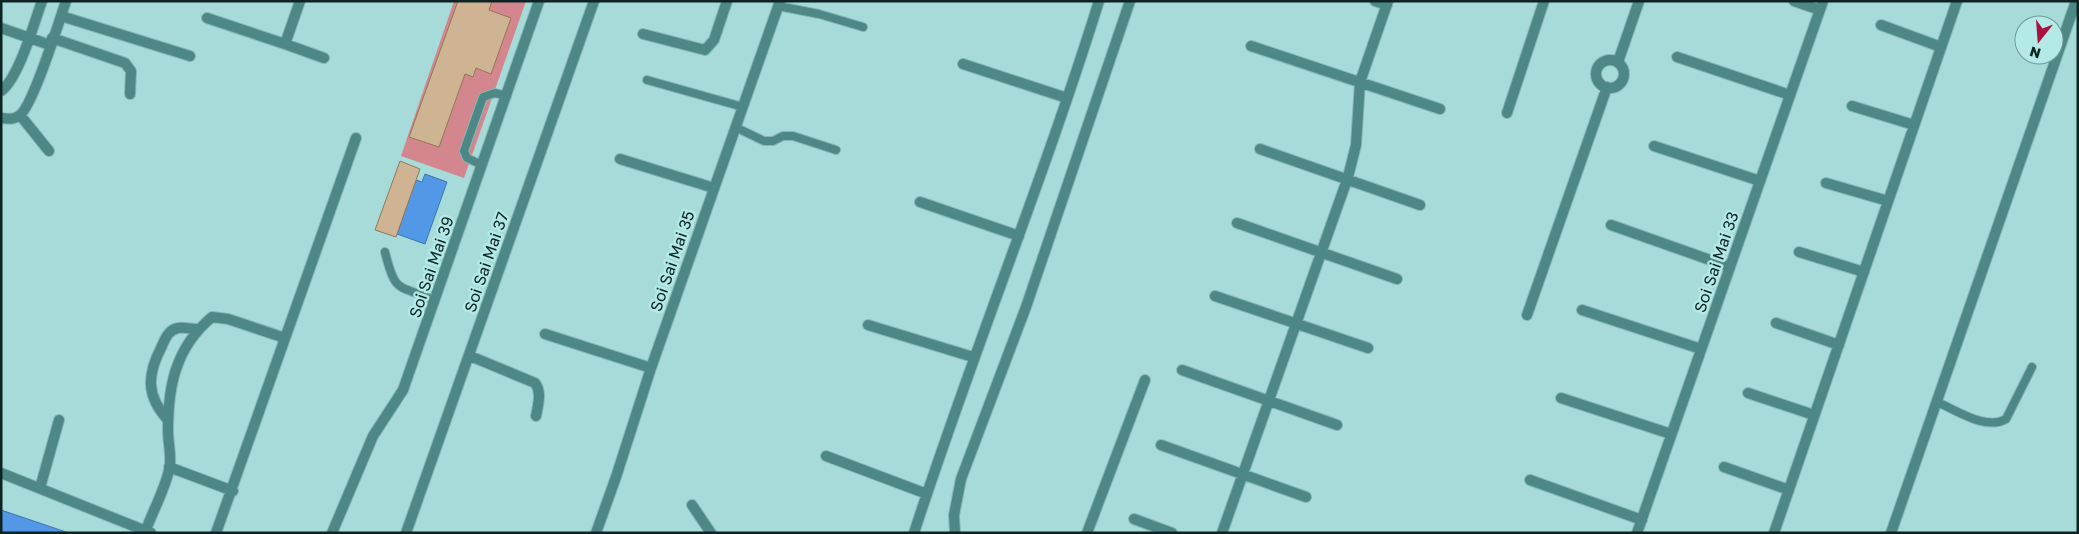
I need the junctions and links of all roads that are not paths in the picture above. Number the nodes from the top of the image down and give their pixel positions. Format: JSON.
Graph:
{"nodes":[{"id":1,"x":42,"y":1,"type":"edge"},
{"id":2,"x":66,"y":1,"type":"edge"},
{"id":3,"x":300,"y":1,"type":"edge"},
{"id":4,"x":539,"y":1,"type":"edge"},
{"id":5,"x":594,"y":1,"type":"edge"},
{"id":6,"x":727,"y":1,"type":"edge"},
{"id":7,"x":1099,"y":1,"type":"edge"},
{"id":8,"x":1130,"y":1,"type":"edge"},
{"id":9,"x":1375,"y":1,"type":"edge"},
{"id":10,"x":1544,"y":1,"type":"edge"},
{"id":11,"x":1639,"y":1,"type":"edge"},
{"id":12,"x":1794,"y":1,"type":"edge"},
{"id":13,"x":1957,"y":1,"type":"edge"},
{"id":14,"x":2076,"y":1,"type":"edge"},
{"id":15,"x":779,"y":3,"type":"edge"},
{"id":16,"x":1387,"y":3,"type":"edge"},
{"id":17,"x":1822,"y":6,"type":"edge"},
{"id":18,"x":61,"y":16,"type":"junction"},
{"id":19,"x":208,"y":18,"type":"dead end"},
{"id":20,"x":1881,"y":25,"type":"dead end"},
{"id":21,"x":863,"y":27,"type":"dead end"},
{"id":22,"x":1,"y":28,"type":"edge"},
{"id":23,"x":643,"y":34,"type":"dead end"},
{"id":24,"x":30,"y":37,"type":"junction"},
{"id":25,"x":51,"y":41,"type":"junction"},
{"id":26,"x":285,"y":44,"type":"junction"},
{"id":27,"x":1251,"y":46,"type":"dead end"},
{"id":28,"x":1941,"y":47,"type":"junction"},
{"id":29,"x":190,"y":56,"type":"dead end"},
{"id":30,"x":1677,"y":56,"type":"dead end"},
{"id":31,"x":324,"y":58,"type":"dead end"},
{"id":32,"x":1618,"y":62,"type":"junction"},
{"id":33,"x":963,"y":64,"type":"dead end"},
{"id":34,"x":647,"y":80,"type":"dead end"},
{"id":35,"x":1360,"y":82,"type":"junction"},
{"id":36,"x":1607,"y":87,"type":"junction"},
{"id":37,"x":1,"y":91,"type":"edge"},
{"id":38,"x":130,"y":94,"type":"dead end"},
{"id":39,"x":1790,"y":95,"type":"junction"},
{"id":40,"x":507,"y":96,"type":"junction"},
{"id":41,"x":1067,"y":98,"type":"junction"},
{"id":42,"x":1852,"y":106,"type":"dead end"},
{"id":43,"x":743,"y":107,"type":"junction"},
{"id":44,"x":1440,"y":108,"type":"dead end"},
{"id":45,"x":1507,"y":113,"type":"dead end"},
{"id":46,"x":20,"y":115,"type":"junction"},
{"id":47,"x":1,"y":118,"type":"edge"},
{"id":48,"x":1914,"y":126,"type":"junction"},
{"id":49,"x":737,"y":128,"type":"junction"},
{"id":50,"x":356,"y":138,"type":"dead end"},
{"id":51,"x":1654,"y":146,"type":"dead end"},
{"id":52,"x":1260,"y":149,"type":"dead end"},
{"id":53,"x":50,"y":150,"type":"dead end"},
{"id":54,"x":836,"y":150,"type":"dead end"},
{"id":55,"x":620,"y":159,"type":"dead end"},
{"id":56,"x":482,"y":166,"type":"junction"},
{"id":57,"x":1347,"y":179,"type":"junction"},
{"id":58,"x":1760,"y":181,"type":"junction"},
{"id":59,"x":1826,"y":183,"type":"dead end"},
{"id":60,"x":714,"y":188,"type":"junction"},
{"id":61,"x":1888,"y":200,"type":"junction"},
{"id":62,"x":920,"y":202,"type":"dead end"},
{"id":63,"x":1420,"y":205,"type":"dead end"},
{"id":64,"x":1237,"y":223,"type":"dead end"},
{"id":65,"x":1611,"y":225,"type":"dead end"},
{"id":66,"x":1019,"y":236,"type":"junction"},
{"id":67,"x":385,"y":252,"type":"dead end"},
{"id":68,"x":1799,"y":252,"type":"dead end"},
{"id":69,"x":1322,"y":253,"type":"junction"},
{"id":70,"x":1730,"y":267,"type":"junction"},
{"id":71,"x":1864,"y":272,"type":"junction"},
{"id":72,"x":1397,"y":279,"type":"dead end"},
{"id":73,"x":1215,"y":296,"type":"dead end"},
{"id":74,"x":436,"y":301,"type":"junction"},
{"id":75,"x":1582,"y":310,"type":"dead end"},
{"id":76,"x":1527,"y":316,"type":"dead end"},
{"id":77,"x":1776,"y":323,"type":"dead end"},
{"id":78,"x":1297,"y":324,"type":"junction"},
{"id":79,"x":868,"y":325,"type":"dead end"},
{"id":80,"x":198,"y":329,"type":"junction"},
{"id":81,"x":545,"y":334,"type":"dead end"},
{"id":82,"x":285,"y":338,"type":"junction"},
{"id":83,"x":1839,"y":345,"type":"junction"},
{"id":84,"x":1368,"y":348,"type":"dead end"},
{"id":85,"x":1701,"y":349,"type":"junction"},
{"id":86,"x":470,"y":356,"type":"junction"},
{"id":87,"x":973,"y":357,"type":"junction"},
{"id":88,"x":2032,"y":367,"type":"dead end"},
{"id":89,"x":650,"y":368,"type":"junction"},
{"id":90,"x":1182,"y":370,"type":"dead end"},
{"id":91,"x":1145,"y":380,"type":"dead end"},
{"id":92,"x":1748,"y":393,"type":"dead end"},
{"id":93,"x":1561,"y":398,"type":"dead end"},
{"id":94,"x":1270,"y":401,"type":"junction"},
{"id":95,"x":1937,"y":402,"type":"junction"},
{"id":96,"x":1814,"y":415,"type":"junction"},
{"id":97,"x":536,"y":416,"type":"dead end"},
{"id":98,"x":58,"y":420,"type":"dead end"},
{"id":99,"x":168,"y":420,"type":"junction"},
{"id":100,"x":1337,"y":425,"type":"dead end"},
{"id":101,"x":1671,"y":434,"type":"junction"},
{"id":102,"x":1161,"y":446,"type":"dead end"},
{"id":103,"x":826,"y":456,"type":"dead end"},
{"id":104,"x":169,"y":467,"type":"junction"},
{"id":105,"x":1724,"y":467,"type":"dead end"},
{"id":106,"x":1,"y":473,"type":"edge"},
{"id":107,"x":1243,"y":475,"type":"junction"},
{"id":108,"x":1530,"y":480,"type":"dead end"},
{"id":109,"x":40,"y":488,"type":"junction"},
{"id":110,"x":1789,"y":490,"type":"junction"},
{"id":111,"x":233,"y":491,"type":"junction"},
{"id":112,"x":926,"y":494,"type":"junction"},
{"id":113,"x":1306,"y":497,"type":"dead end"},
{"id":114,"x":692,"y":505,"type":"dead end"},
{"id":115,"x":1134,"y":519,"type":"dead end"},
{"id":116,"x":1642,"y":520,"type":"junction"},
{"id":117,"x":149,"y":531,"type":"edge"},
{"id":118,"x":216,"y":533,"type":"edge"},
{"id":119,"x":332,"y":533,"type":"edge"},
{"id":120,"x":406,"y":533,"type":"edge"},
{"id":121,"x":596,"y":533,"type":"edge"},
{"id":122,"x":712,"y":533,"type":"edge"},
{"id":123,"x":914,"y":533,"type":"edge"},
{"id":124,"x":955,"y":533,"type":"edge"},
{"id":125,"x":1087,"y":533,"type":"edge"},
{"id":126,"x":1172,"y":533,"type":"edge"},
{"id":127,"x":1222,"y":533,"type":"edge"},
{"id":128,"x":1637,"y":533,"type":"edge"},
{"id":129,"x":1774,"y":533,"type":"edge"},
{"id":130,"x":1891,"y":533,"type":"edge"}],
"edges":[{"from":1,"to":24,"type":"street"},
{"from":2,"to":18,"type":"street"},
{"from":3,"to":26,"type":"street"},
{"from":4,"to":40,"type":"street","name":"Soi Sai Mai 39"},
{"from":5,"to":86,"type":"street","name":"Soi Sai Mai 37"},
{"from":6,"to":23,"type":"street"},
{"from":7,"to":41,"type":"street"},
{"from":8,"to":124,"type":"street"},
{"from":9,"to":16,"type":"street"},
{"from":10,"to":45,"type":"street"},
{"from":11,"to":32,"type":"street"},
{"from":12,"to":17,"type":"street"},
{"from":13,"to":28,"type":"street"},
{"from":14,"to":95,"type":"street"},
{"from":15,"to":21,"type":"lane"},
{"from":15,"to":43,"type":"street","name":"Soi Sai Mai 35"},
{"from":16,"to":35,"type":"street"},
{"from":17,"to":39,"type":"street","name":"Soi Sai Mai 33"},
{"from":18,"to":25,"type":"street"},
{"from":18,"to":29,"type":"street"},
{"from":19,"to":26,"type":"street"},
{"from":20,"to":28,"type":"street"},
{"from":22,"to":24,"type":"street"},
{"from":24,"to":25,"type":"street"},
{"from":24,"to":37,"type":"street"},
{"from":25,"to":38,"type":"street"},
{"from":25,"to":46,"type":"street"},
{"from":26,"to":31,"type":"street"},
{"from":27,"to":35,"type":"street"},
{"from":28,"to":48,"type":"street"},
{"from":30,"to":39,"type":"street"},
{"from":32,"to":36,"type":"street"},
{"from":32,"to":36,"type":"street"},
{"from":33,"to":41,"type":"street"},
{"from":34,"to":43,"type":"lane"},
{"from":35,"to":44,"type":"street"},
{"from":35,"to":57,"type":"street"},
{"from":36,"to":76,"type":"street"},
{"from":39,"to":58,"type":"street","name":"Soi Sai Mai 33"},
{"from":40,"to":56,"type":"street","name":"Soi Sai Mai 39"},
{"from":40,"to":56,"type":"lane"},
{"from":41,"to":66,"type":"street"},
{"from":42,"to":48,"type":"street"},
{"from":43,"to":49,"type":"street","name":"Soi Sai Mai 35"},
{"from":46,"to":47,"type":"street"},
{"from":46,"to":53,"type":"street"},
{"from":48,"to":61,"type":"street"},
{"from":49,"to":54,"type":"lane"},
{"from":49,"to":60,"type":"street","name":"Soi Sai Mai 35"},
{"from":50,"to":82,"type":"street"},
{"from":51,"to":58,"type":"street"},
{"from":52,"to":57,"type":"street"},
{"from":55,"to":60,"type":"street"},
{"from":56,"to":74,"type":"street","name":"Soi Sai Mai 39"},
{"from":57,"to":63,"type":"street"},
{"from":57,"to":69,"type":"street"},
{"from":58,"to":70,"type":"street","name":"Soi Sai Mai 33"},
{"from":59,"to":61,"type":"street"},
{"from":60,"to":89,"type":"street","name":"Soi Sai Mai 35"},
{"from":61,"to":71,"type":"street"},
{"from":62,"to":66,"type":"street"},
{"from":64,"to":69,"type":"street"},
{"from":65,"to":70,"type":"street"},
{"from":66,"to":87,"type":"street"},
{"from":67,"to":74,"type":"lane"},
{"from":68,"to":71,"type":"street"},
{"from":69,"to":72,"type":"street"},
{"from":69,"to":78,"type":"street"},
{"from":70,"to":85,"type":"street","name":"Soi Sai Mai 33"},
{"from":71,"to":83,"type":"street"},
{"from":73,"to":78,"type":"street"},
{"from":74,"to":119,"type":"street","name":"Soi Sai Mai 39"},
{"from":75,"to":85,"type":"street"},
{"from":77,"to":83,"type":"street"},
{"from":78,"to":84,"type":"street"},
{"from":78,"to":94,"type":"street"},
{"from":79,"to":87,"type":"street"},
{"from":80,"to":82,"type":"street"},
{"from":80,"to":99,"type":"street"},
{"from":80,"to":99,"type":"street"},
{"from":81,"to":89,"type":"street"},
{"from":82,"to":111,"type":"street"},
{"from":83,"to":96,"type":"street"},
{"from":85,"to":101,"type":"street","name":"Soi Sai Mai 33"},
{"from":86,"to":97,"type":"street"},
{"from":86,"to":120,"type":"street","name":"Soi Sai Mai 37"},
{"from":87,"to":112,"type":"street"},
{"from":88,"to":95,"type":"lane"},
{"from":89,"to":121,"type":"street","name":"Soi Sai Mai 35"},
{"from":90,"to":94,"type":"street"},
{"from":91,"to":125,"type":"street"},
{"from":92,"to":96,"type":"street"},
{"from":93,"to":101,"type":"street"},
{"from":94,"to":100,"type":"street"},
{"from":94,"to":107,"type":"street"},
{"from":95,"to":130,"type":"street"},
{"from":96,"to":110,"type":"street"},
{"from":98,"to":109,"type":"street"},
{"from":99,"to":104,"type":"street"},
{"from":101,"to":116,"type":"street","name":"Soi Sai Mai 33"},
{"from":102,"to":107,"type":"street"},
{"from":103,"to":112,"type":"street"},
{"from":104,"to":111,"type":"street"},
{"from":104,"to":117,"type":"street"},
{"from":105,"to":110,"type":"street"},
{"from":106,"to":109,"type":"street"},
{"from":107,"to":113,"type":"street"},
{"from":107,"to":127,"type":"street"},
{"from":108,"to":116,"type":"street"},
{"from":109,"to":117,"type":"street"},
{"from":110,"to":129,"type":"street"},
{"from":111,"to":118,"type":"street"},
{"from":112,"to":123,"type":"street"},
{"from":114,"to":122,"type":"street"},
{"from":115,"to":126,"type":"street"},
{"from":116,"to":128,"type":"street","name":"Soi Sai Mai 33"}]}
